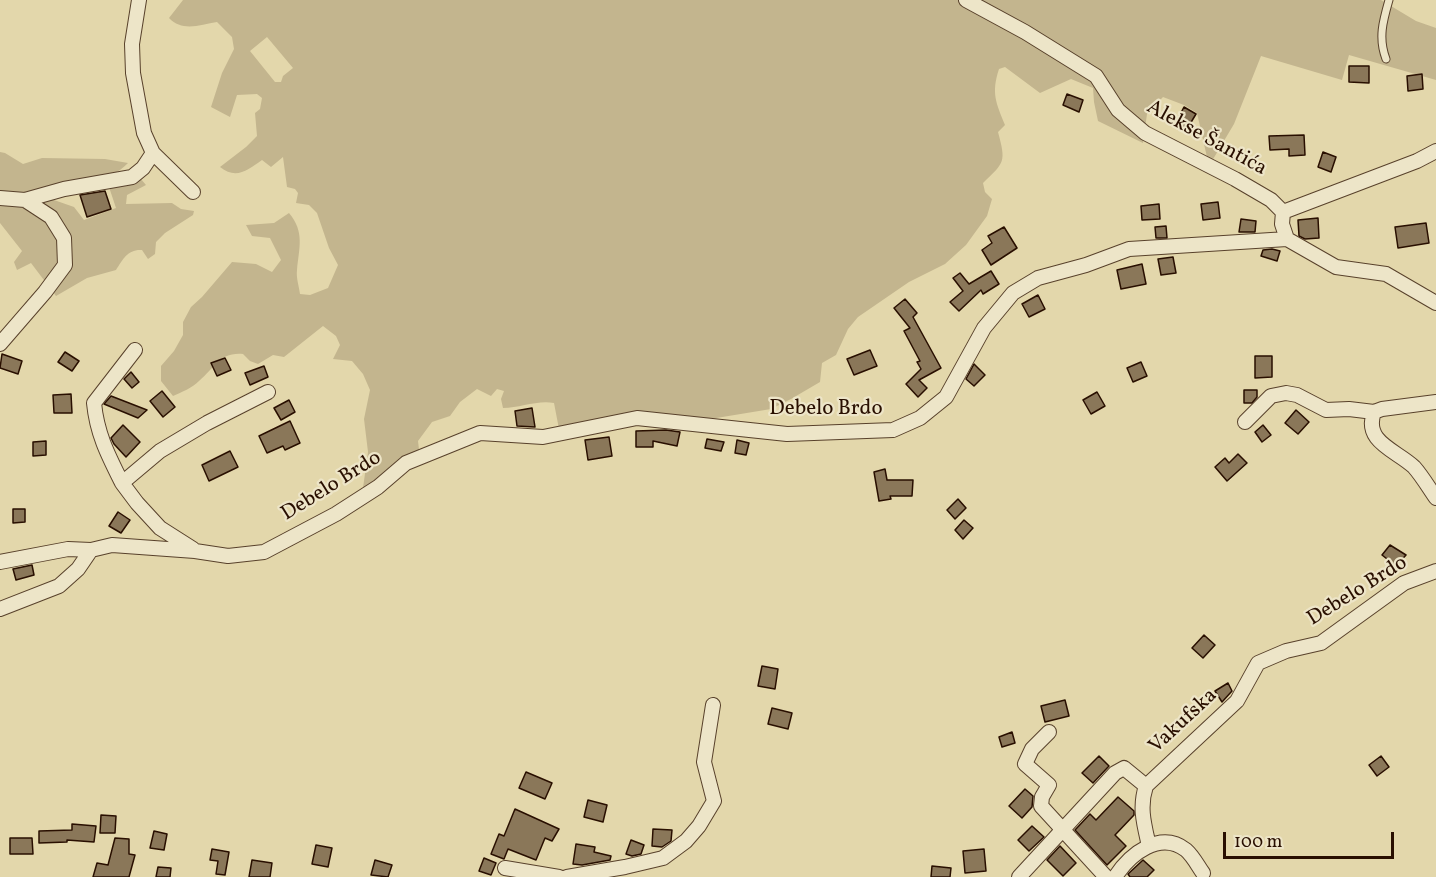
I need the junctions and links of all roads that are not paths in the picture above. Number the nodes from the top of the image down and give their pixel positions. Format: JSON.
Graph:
{"nodes":[{"id":1,"x":138,"y":0,"type":"edge"},
{"id":2,"x":966,"y":0,"type":"edge"},
{"id":3,"x":1389,"y":0,"type":"edge"},
{"id":4,"x":1386,"y":59,"type":"dead end"},
{"id":5,"x":1436,"y":151,"type":"edge"},
{"id":6,"x":153,"y":153,"type":"junction"},
{"id":7,"x":193,"y":192,"type":"dead end"},
{"id":8,"x":0,"y":198,"type":"edge"},
{"id":9,"x":25,"y":200,"type":"junction"},
{"id":10,"x":1283,"y":212,"type":"junction"},
{"id":11,"x":1287,"y":239,"type":"junction"},
{"id":12,"x":1436,"y":303,"type":"edge"},
{"id":13,"x":0,"y":344,"type":"edge"},
{"id":14,"x":135,"y":350,"type":"dead end"},
{"id":15,"x":268,"y":393,"type":"dead end"},
{"id":16,"x":1436,"y":402,"type":"edge"},
{"id":17,"x":1374,"y":412,"type":"junction"},
{"id":18,"x":1245,"y":422,"type":"dead end"},
{"id":19,"x":122,"y":483,"type":"junction"},
{"id":20,"x":1436,"y":498,"type":"edge"},
{"id":21,"x":91,"y":550,"type":"junction"},
{"id":22,"x":195,"y":551,"type":"junction"},
{"id":23,"x":0,"y":562,"type":"edge"},
{"id":24,"x":1436,"y":571,"type":"edge"},
{"id":25,"x":0,"y":609,"type":"edge"},
{"id":26,"x":1267,"y":659,"type":"joint"},
{"id":27,"x":713,"y":705,"type":"dead end"},
{"id":28,"x":1049,"y":732,"type":"dead end"},
{"id":29,"x":1146,"y":786,"type":"junction"},
{"id":30,"x":1061,"y":830,"type":"junction"},
{"id":31,"x":1149,"y":846,"type":"junction"},
{"id":32,"x":505,"y":868,"type":"dead end"},
{"id":33,"x":1203,"y":873,"type":"dead end"},
{"id":34,"x":559,"y":877,"type":"edge"},
{"id":35,"x":567,"y":877,"type":"edge"},
{"id":36,"x":1018,"y":877,"type":"edge"},
{"id":37,"x":1106,"y":877,"type":"edge"},
{"id":38,"x":1115,"y":877,"type":"edge"}],
"edges":[{"from":1,"to":6,"type":"street"},
{"from":2,"to":10,"type":"street","name":"Alekse Šantića"},
{"from":3,"to":4,"type":"lane"},
{"from":5,"to":10,"type":"street"},
{"from":6,"to":7,"type":"street"},
{"from":6,"to":9,"type":"street"},
{"from":8,"to":9,"type":"street"},
{"from":9,"to":13,"type":"street"},
{"from":10,"to":11,"type":"street"},
{"from":11,"to":12,"type":"street"},
{"from":11,"to":22,"type":"street","name":"Debelo Brdo"},
{"from":14,"to":19,"type":"street","name":"Debelo Brdo"},
{"from":15,"to":19,"type":"street"},
{"from":16,"to":17,"type":"street"},
{"from":17,"to":18,"type":"street"},
{"from":17,"to":20,"type":"street"},
{"from":19,"to":22,"type":"street","name":"Debelo Brdo"},
{"from":21,"to":22,"type":"street","name":"Debelo Brdo"},
{"from":21,"to":23,"type":"street","name":"Debelo Brdo"},
{"from":21,"to":25,"type":"street"},
{"from":24,"to":26,"type":"street","name":"Debelo Brdo"},
{"from":26,"to":29,"type":"street","name":"Vakufska"},
{"from":27,"to":35,"type":"street"},
{"from":28,"to":30,"type":"street"},
{"from":29,"to":30,"type":"street","name":"Vakufska"},
{"from":29,"to":31,"type":"street","name":"Vakufska"},
{"from":30,"to":36,"type":"street","name":"Vakufska"},
{"from":30,"to":37,"type":"street"},
{"from":31,"to":33,"type":"street"},
{"from":31,"to":38,"type":"street"},
{"from":32,"to":34,"type":"street"}]}
